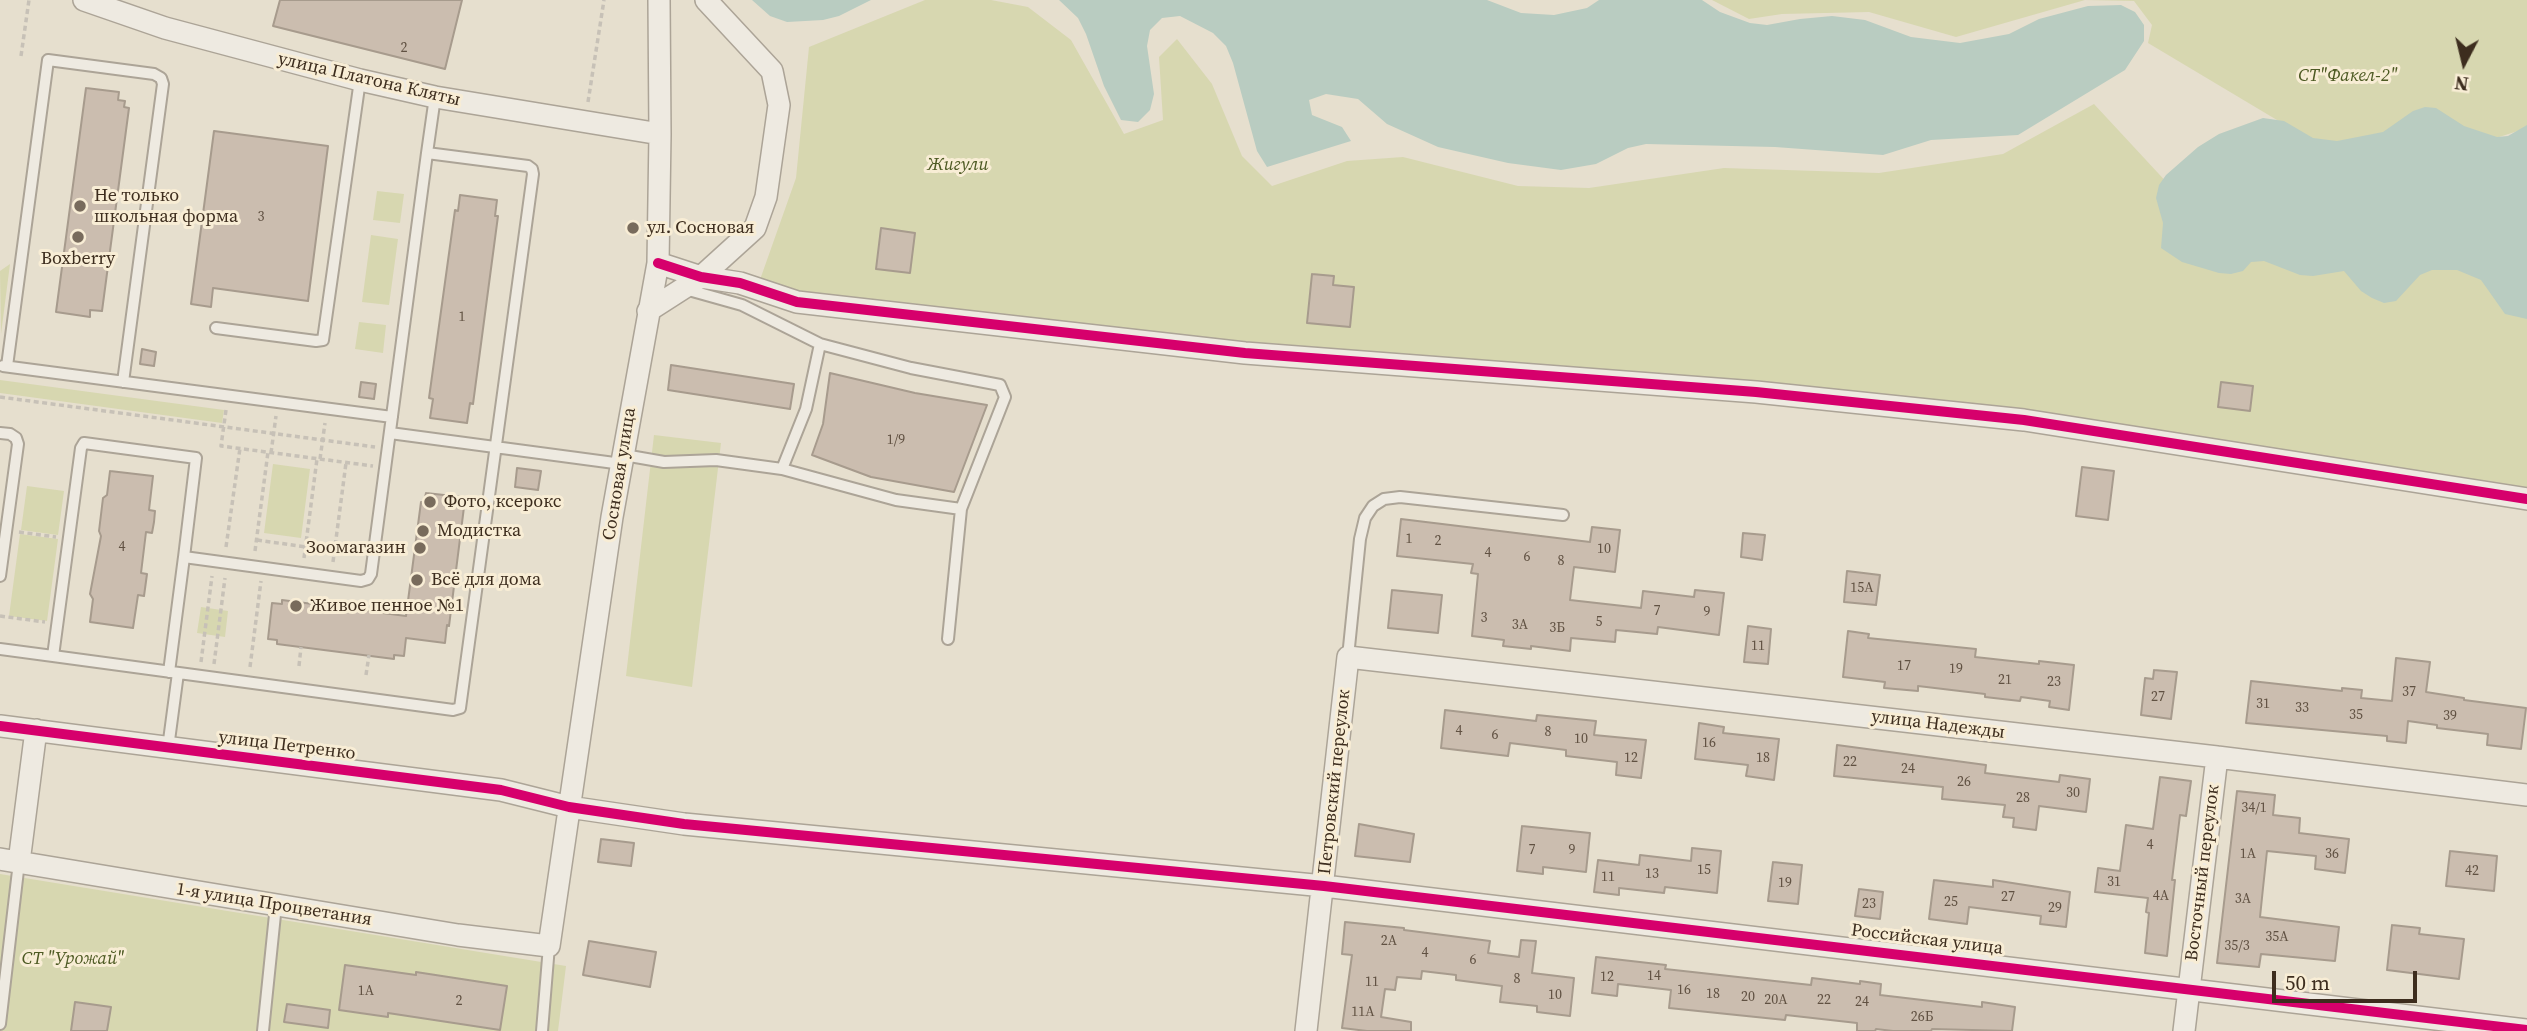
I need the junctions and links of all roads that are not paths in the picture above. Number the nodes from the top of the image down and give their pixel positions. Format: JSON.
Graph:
{"nodes":[{"id":1,"x":84,"y":0,"type":"edge"},
{"id":2,"x":659,"y":0,"type":"edge"},
{"id":3,"x":705,"y":0,"type":"edge"},
{"id":4,"x":360,"y":80,"type":"junction"},
{"id":5,"x":435,"y":97,"type":"junction"},
{"id":6,"x":660,"y":134,"type":"junction"},
{"id":7,"x":427,"y":153,"type":"junction"},
{"id":8,"x":657,"y":263,"type":"junction"},
{"id":9,"x":693,"y":283,"type":"junction"},
{"id":10,"x":648,"y":311,"type":"junction"},
{"id":11,"x":216,"y":328,"type":"dead end"},
{"id":12,"x":820,"y":344,"type":"junction"},
{"id":13,"x":3,"y":366,"type":"edge"},
{"id":14,"x":123,"y":382,"type":"junction"},
{"id":15,"x":392,"y":417,"type":"junction"},
{"id":16,"x":0,"y":433,"type":"edge"},
{"id":17,"x":390,"y":433,"type":"junction"},
{"id":18,"x":497,"y":447,"type":"junction"},
{"id":19,"x":623,"y":459,"type":"junction"},
{"id":20,"x":782,"y":469,"type":"junction"},
{"id":21,"x":2527,"y":499,"type":"edge"},
{"id":22,"x":961,"y":509,"type":"junction"},
{"id":23,"x":1563,"y":515,"type":"dead end"},
{"id":24,"x":184,"y":557,"type":"junction"},
{"id":25,"x":0,"y":576,"type":"edge"},
{"id":26,"x":948,"y":639,"type":"dead end"},
{"id":27,"x":0,"y":649,"type":"edge"},
{"id":28,"x":53,"y":656,"type":"junction"},
{"id":29,"x":1348,"y":657,"type":"junction"},
{"id":30,"x":174,"y":672,"type":"junction"},
{"id":31,"x":0,"y":726,"type":"edge"},
{"id":32,"x":36,"y":730,"type":"junction"},
{"id":33,"x":168,"y":748,"type":"junction"},
{"id":34,"x":2217,"y":757,"type":"junction"},
{"id":35,"x":2527,"y":795,"type":"edge"},
{"id":36,"x":569,"y":807,"type":"junction"},
{"id":37,"x":9,"y":861,"type":"edge"},
{"id":38,"x":1324,"y":886,"type":"junction"},
{"id":39,"x":276,"y":905,"type":"junction"},
{"id":40,"x":548,"y":946,"type":"junction"},
{"id":41,"x":2189,"y":989,"type":"junction"},
{"id":42,"x":0,"y":1024,"type":"edge"},
{"id":43,"x":2527,"y":1030,"type":"edge"},
{"id":44,"x":262,"y":1031,"type":"edge"},
{"id":45,"x":542,"y":1031,"type":"edge"},
{"id":46,"x":1306,"y":1031,"type":"edge"},
{"id":47,"x":2184,"y":1031,"type":"edge"}],
"edges":[{"from":1,"to":4,"type":"street","name":"улица Платона Кляты"},
{"from":2,"to":6,"type":"street","name":"Сосновая улица"},
{"from":3,"to":9,"type":"street"},
{"from":4,"to":5,"type":"street","name":"улица Платона Кляты"},
{"from":4,"to":11,"type":"lane"},
{"from":5,"to":6,"type":"street","name":"улица Платона Кляты"},
{"from":5,"to":7,"type":"lane"},
{"from":6,"to":8,"type":"street","name":"Сосновая улица"},
{"from":7,"to":15,"type":"lane"},
{"from":7,"to":18,"type":"lane"},
{"from":8,"to":9,"type":"street"},
{"from":8,"to":10,"type":"street","name":"Сосновая улица"},
{"from":9,"to":10,"type":"street"},
{"from":9,"to":12,"type":"lane"},
{"from":9,"to":21,"type":"street"},
{"from":10,"to":19,"type":"street","name":"Сосновая улица"},
{"from":12,"to":20,"type":"lane"},
{"from":12,"to":22,"type":"lane"},
{"from":13,"to":14,"type":"lane"},
{"from":13,"to":14,"type":"lane"},
{"from":14,"to":15,"type":"lane"},
{"from":15,"to":17,"type":"lane"},
{"from":16,"to":25,"type":"lane"},
{"from":17,"to":18,"type":"lane"},
{"from":17,"to":24,"type":"lane"},
{"from":18,"to":19,"type":"lane"},
{"from":18,"to":30,"type":"lane"},
{"from":19,"to":20,"type":"lane"},
{"from":19,"to":36,"type":"street","name":"Сосновая улица"},
{"from":20,"to":22,"type":"lane"},
{"from":22,"to":26,"type":"lane"},
{"from":23,"to":29,"type":"lane"},
{"from":24,"to":28,"type":"lane"},
{"from":24,"to":30,"type":"lane"},
{"from":27,"to":28,"type":"lane"},
{"from":28,"to":30,"type":"lane"},
{"from":29,"to":34,"type":"street","name":"улица Надежды"},
{"from":29,"to":38,"type":"street","name":"Петровский переулок"},
{"from":30,"to":33,"type":"lane"},
{"from":31,"to":32,"type":"street","name":"улица Петренко"},
{"from":32,"to":33,"type":"street","name":"улица Петренко"},
{"from":32,"to":37,"type":"street"},
{"from":33,"to":36,"type":"street","name":"улица Петренко"},
{"from":34,"to":35,"type":"street","name":"улица Надежды"},
{"from":34,"to":41,"type":"street","name":"Восточный переулок"},
{"from":36,"to":38,"type":"street","name":"улица Петренко"},
{"from":36,"to":40,"type":"street","name":"Сосновая улица"},
{"from":37,"to":39,"type":"street","name":"1-я улица Процветания"},
{"from":37,"to":42,"type":"lane"},
{"from":38,"to":41,"type":"street","name":"Российская улица"},
{"from":38,"to":46,"type":"street","name":"Петровский переулок"},
{"from":39,"to":40,"type":"street","name":"1-я улица Процветания"},
{"from":39,"to":44,"type":"lane"},
{"from":40,"to":45,"type":"lane"},
{"from":41,"to":43,"type":"street","name":"Российская улица"},
{"from":41,"to":47,"type":"street","name":"Восточный переулок"}]}
